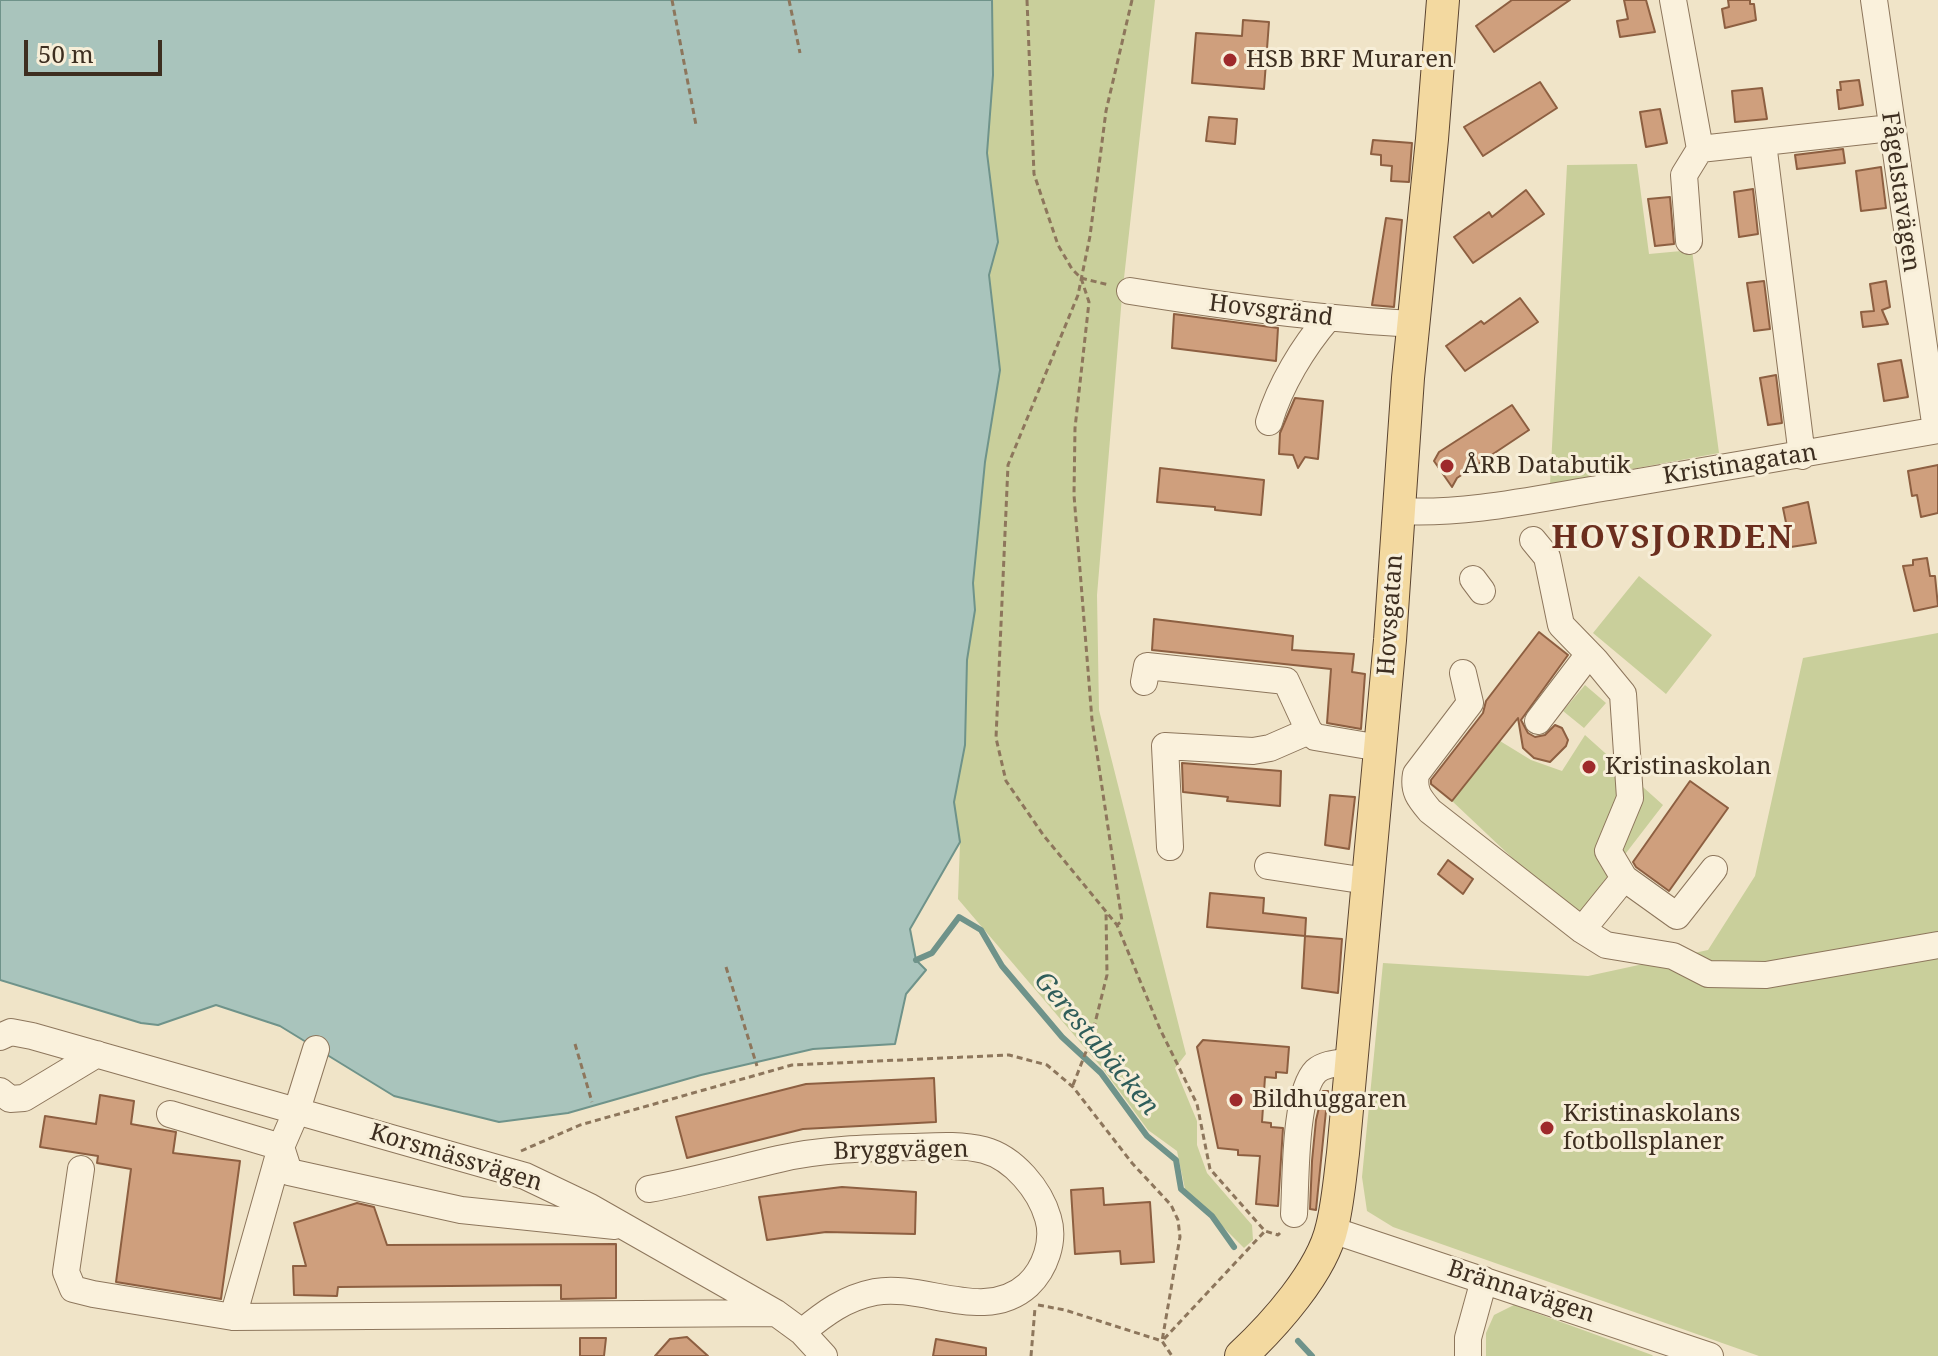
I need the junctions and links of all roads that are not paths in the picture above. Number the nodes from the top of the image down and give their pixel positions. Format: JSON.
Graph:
{"nodes":[{"id":1,"x":1443,"y":0,"type":"edge"},
{"id":2,"x":1673,"y":0,"type":"edge"},
{"id":3,"x":1874,"y":0,"type":"edge"},
{"id":4,"x":1891,"y":128,"type":"junction"},
{"id":5,"x":1763,"y":143,"type":"junction"},
{"id":6,"x":1700,"y":149,"type":"junction"},
{"id":7,"x":1689,"y":241,"type":"dead end"},
{"id":8,"x":1130,"y":291,"type":"road end"},
{"id":9,"x":1328,"y":318,"type":"junction"},
{"id":10,"x":1414,"y":324,"type":"junction"},
{"id":11,"x":1269,"y":422,"type":"dead end"},
{"id":12,"x":1937,"y":430,"type":"edge"},
{"id":13,"x":1802,"y":456,"type":"junction"},
{"id":14,"x":1398,"y":511,"type":"junction"},
{"id":15,"x":1533,"y":540,"type":"dead end"},
{"id":16,"x":1589,"y":654,"type":"junction"},
{"id":17,"x":1463,"y":673,"type":"dead end"},
{"id":18,"x":1144,"y":682,"type":"dead end"},
{"id":19,"x":1538,"y":721,"type":"dead end"},
{"id":20,"x":1309,"y":731,"type":"junction"},
{"id":21,"x":1380,"y":748,"type":"junction"},
{"id":22,"x":1170,"y":847,"type":"dead end"},
{"id":23,"x":1268,"y":866,"type":"dead end"},
{"id":24,"x":1714,"y":869,"type":"dead end"},
{"id":25,"x":1624,"y":878,"type":"junction"},
{"id":26,"x":1367,"y":881,"type":"junction"},
{"id":27,"x":1677,"y":916,"type":"junction"},
{"id":28,"x":1582,"y":930,"type":"junction"},
{"id":29,"x":1938,"y":945,"type":"edge"},
{"id":30,"x":1673,"y":956,"type":"junction"},
{"id":31,"x":0,"y":1037,"type":"edge"},
{"id":32,"x":316,"y":1049,"type":"dead end"},
{"id":33,"x":97,"y":1054,"type":"junction"},
{"id":34,"x":1352,"y":1061,"type":"junction"},
{"id":35,"x":0,"y":1091,"type":"edge"},
{"id":36,"x":297,"y":1110,"type":"junction"},
{"id":37,"x":170,"y":1114,"type":"dead end"},
{"id":38,"x":281,"y":1147,"type":"junction"},
{"id":39,"x":81,"y":1169,"type":"dead end"},
{"id":40,"x":649,"y":1189,"type":"dead end"},
{"id":41,"x":1294,"y":1214,"type":"dead end"},
{"id":42,"x":626,"y":1228,"type":"junction"},
{"id":43,"x":1332,"y":1230,"type":"junction"},
{"id":44,"x":1484,"y":1280,"type":"junction"},
{"id":45,"x":776,"y":1313,"type":"junction"},
{"id":46,"x":233,"y":1317,"type":"junction"},
{"id":47,"x":802,"y":1332,"type":"junction"},
{"id":48,"x":824,"y":1356,"type":"edge"},
{"id":49,"x":1241,"y":1356,"type":"edge"},
{"id":50,"x":1468,"y":1356,"type":"edge"},
{"id":51,"x":1710,"y":1356,"type":"edge"}],
"edges":[{"from":1,"to":10,"type":"main road","name":"Hovsgatan"},
{"from":2,"to":6,"type":"street"},
{"from":3,"to":4,"type":"street","name":"Fågelstavägen"},
{"from":4,"to":5,"type":"street"},
{"from":4,"to":12,"type":"street","name":"Fågelstavägen"},
{"from":5,"to":6,"type":"street"},
{"from":5,"to":13,"type":"street"},
{"from":6,"to":7,"type":"street"},
{"from":8,"to":9,"type":"street","name":"Hovsgränd"},
{"from":9,"to":10,"type":"street","name":"Hovsgränd"},
{"from":9,"to":11,"type":"street"},
{"from":10,"to":14,"type":"main road","name":"Hovsgatan"},
{"from":12,"to":13,"type":"street","name":"Kristinagatan"},
{"from":13,"to":14,"type":"street","name":"Kristinagatan"},
{"from":14,"to":21,"type":"main road","name":"Hovsgatan"},
{"from":15,"to":16,"type":"street"},
{"from":16,"to":19,"type":"street"},
{"from":16,"to":25,"type":"street"},
{"from":17,"to":28,"type":"street"},
{"from":18,"to":20,"type":"street"},
{"from":20,"to":21,"type":"street"},
{"from":20,"to":22,"type":"street"},
{"from":21,"to":26,"type":"main road","name":"Hovsgatan"},
{"from":23,"to":26,"type":"street"},
{"from":24,"to":27,"type":"street"},
{"from":25,"to":27,"type":"street"},
{"from":25,"to":28,"type":"street"},
{"from":26,"to":34,"type":"main road","name":"Hovsgatan"},
{"from":27,"to":30,"type":"street"},
{"from":28,"to":30,"type":"street"},
{"from":29,"to":30,"type":"street"},
{"from":31,"to":33,"type":"street","name":"Korsmässvägen"},
{"from":32,"to":36,"type":"street"},
{"from":33,"to":35,"type":"street"},
{"from":33,"to":36,"type":"street","name":"Korsmässvägen"},
{"from":34,"to":41,"type":"street"},
{"from":34,"to":43,"type":"main road","name":"Hovsgatan"},
{"from":36,"to":38,"type":"street"},
{"from":36,"to":42,"type":"street","name":"Korsmässvägen"},
{"from":37,"to":38,"type":"street"},
{"from":38,"to":42,"type":"street"},
{"from":38,"to":46,"type":"street"},
{"from":39,"to":46,"type":"street"},
{"from":40,"to":47,"type":"street","name":"Bryggvägen"},
{"from":42,"to":45,"type":"street","name":"Korsmässvägen"},
{"from":43,"to":44,"type":"street","name":"Brännavägen"},
{"from":43,"to":49,"type":"main road","name":"Hovsgatan"},
{"from":44,"to":50,"type":"street"},
{"from":44,"to":51,"type":"street","name":"Brännavägen"},
{"from":45,"to":46,"type":"street"},
{"from":45,"to":47,"type":"street","name":"Korsmässvägen"},
{"from":47,"to":48,"type":"street","name":"Korsmässvägen"}]}
